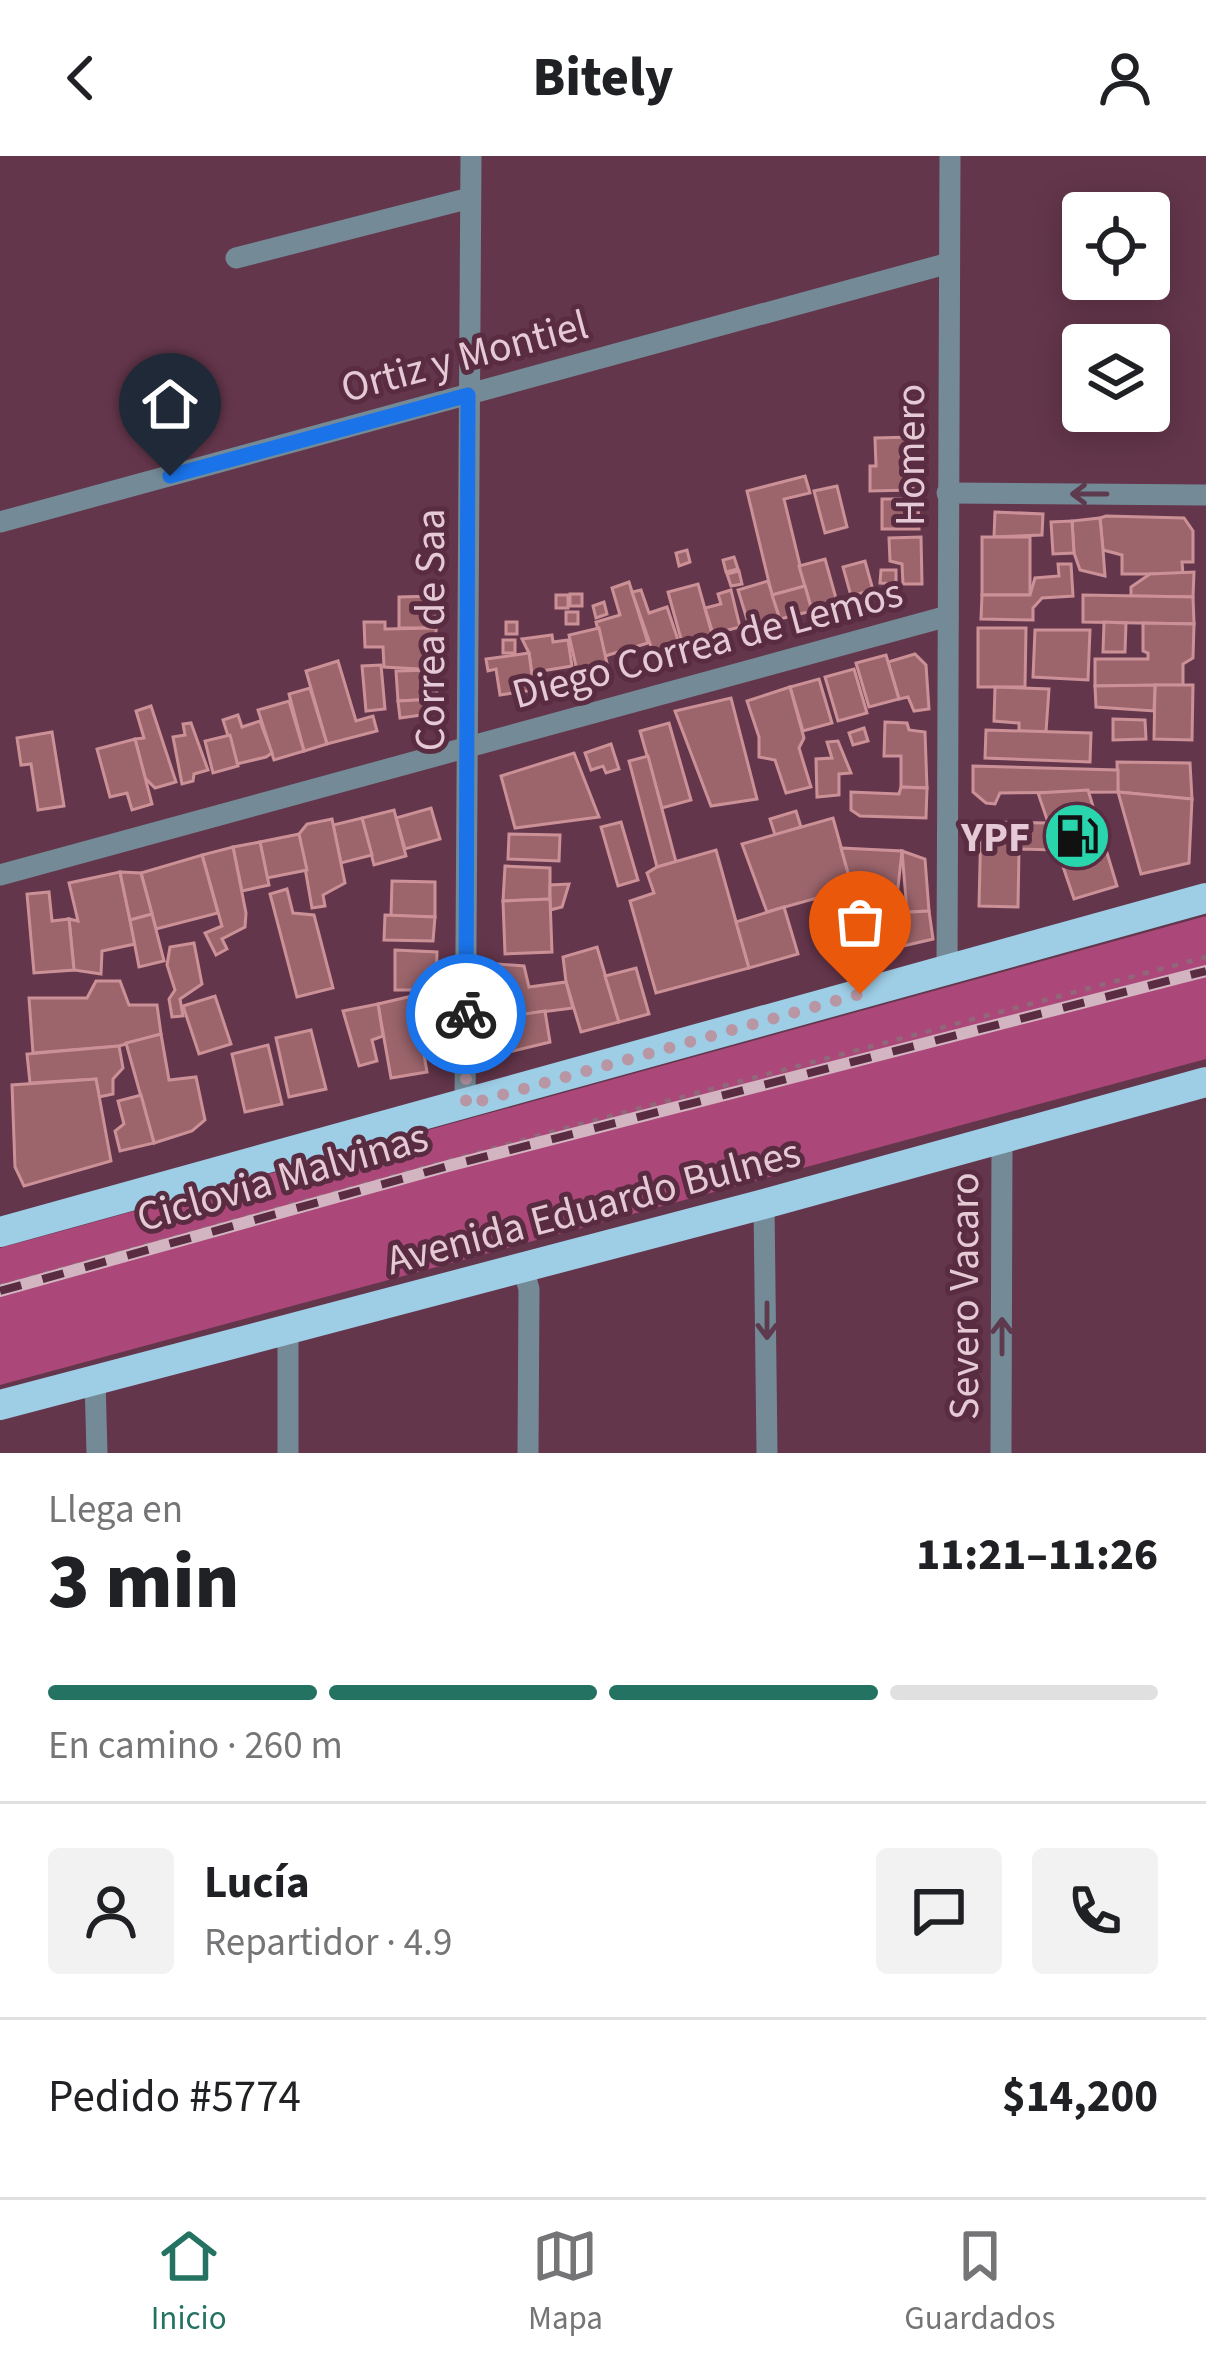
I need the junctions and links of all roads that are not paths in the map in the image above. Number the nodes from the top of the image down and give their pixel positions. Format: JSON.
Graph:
{"nodes":[{"id":1,"x":471,"y":156,"type":"edge"},
{"id":2,"x":950,"y":156,"type":"edge"},
{"id":3,"x":470,"y":198,"type":"junction"},
{"id":4,"x":236,"y":258,"type":"dead end"},
{"id":5,"x":949,"y":263,"type":"junction"},
{"id":6,"x":468,"y":395,"type":"junction"},
{"id":7,"x":947,"y":493,"type":"junction"},
{"id":8,"x":1206,"y":494,"type":"edge"},
{"id":9,"x":0,"y":522,"type":"edge"},
{"id":10,"x":948,"y":616,"type":"junction"},
{"id":11,"x":467,"y":748,"type":"junction"},
{"id":12,"x":0,"y":875,"type":"edge"},
{"id":13,"x":1206,"y":898,"type":"edge"},
{"id":14,"x":947,"y":970,"type":"junction"},
{"id":15,"x":1206,"y":1082,"type":"edge"},
{"id":16,"x":466,"y":1105,"type":"junction"},
{"id":17,"x":1002,"y":1139,"type":"junction"},
{"id":18,"x":764,"y":1204,"type":"junction"},
{"id":19,"x":0,"y":1232,"type":"edge"},
{"id":20,"x":523,"y":1268,"type":"junction"},
{"id":21,"x":288,"y":1328,"type":"junction"},
{"id":22,"x":94,"y":1380,"type":"junction"},
{"id":23,"x":0,"y":1405,"type":"edge"},
{"id":24,"x":97,"y":1453,"type":"edge"},
{"id":25,"x":288,"y":1453,"type":"edge"},
{"id":26,"x":528,"y":1453,"type":"edge"},
{"id":27,"x":766,"y":1453,"type":"edge"},
{"id":28,"x":1001,"y":1453,"type":"edge"}],
"edges":[{"from":1,"to":3,"type":"street","name":"Correa de Saa"},
{"from":2,"to":5,"type":"street","name":"Homero"},
{"from":3,"to":4,"type":"street"},
{"from":3,"to":6,"type":"street","name":"Correa de Saa"},
{"from":5,"to":6,"type":"street","name":"Ortiz y Montiel"},
{"from":5,"to":7,"type":"street","name":"Homero"},
{"from":6,"to":9,"type":"street","name":"Ortiz y Montiel"},
{"from":6,"to":11,"type":"street","name":"Correa de Saa"},
{"from":8,"to":7,"type":"street","one_way":true},
{"from":7,"to":10,"type":"street","name":"Homero"},
{"from":10,"to":11,"type":"street","name":"Diego Correa de Lemos"},
{"from":10,"to":14,"type":"street","name":"Homero"},
{"from":11,"to":12,"type":"street","name":"Diego Correa de Lemos"},
{"from":11,"to":16,"type":"street","name":"Correa de Saa"},
{"from":13,"to":14,"type":"main road"},
{"from":14,"to":16,"type":"main road"},
{"from":15,"to":17,"type":"main road","name":"Avenida Eduardo Bulnes"},
{"from":16,"to":19,"type":"main road"},
{"from":17,"to":18,"type":"main road","name":"Avenida Eduardo Bulnes"},
{"from":28,"to":17,"type":"street","name":"Severo Vacaro","one_way":true},
{"from":18,"to":20,"type":"main road","name":"Avenida Eduardo Bulnes"},
{"from":18,"to":27,"type":"street","one_way":true},
{"from":20,"to":21,"type":"main road","name":"Avenida Eduardo Bulnes"},
{"from":20,"to":26,"type":"street"},
{"from":21,"to":22,"type":"main road","name":"Avenida Eduardo Bulnes"},
{"from":21,"to":25,"type":"street"},
{"from":22,"to":23,"type":"main road","name":"Avenida Eduardo Bulnes"},
{"from":22,"to":24,"type":"street"}]}
